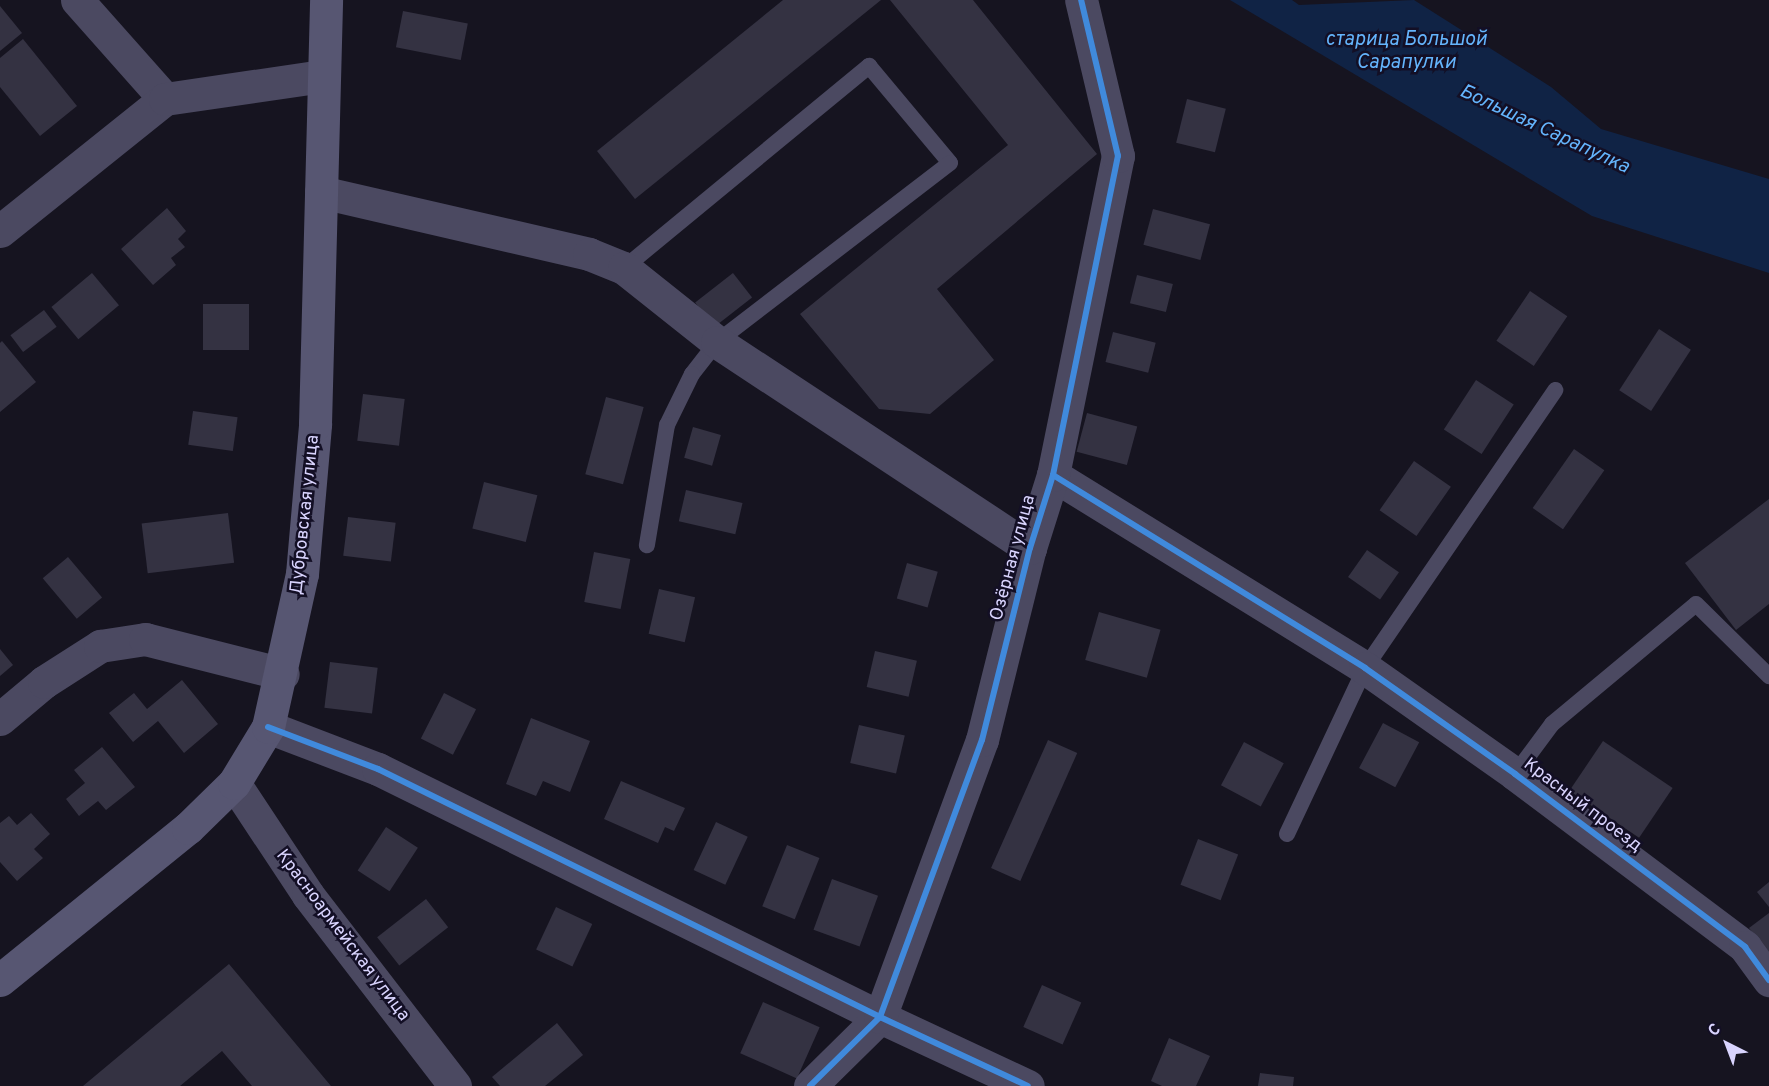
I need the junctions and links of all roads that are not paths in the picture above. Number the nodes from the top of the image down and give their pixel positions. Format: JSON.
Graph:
{"nodes":[{"id":1,"x":77,"y":0,"type":"edge"},
{"id":2,"x":326,"y":0,"type":"edge"},
{"id":3,"x":1081,"y":0,"type":"edge"},
{"id":4,"x":323,"y":76,"type":"junction"},
{"id":5,"x":165,"y":99,"type":"junction"},
{"id":6,"x":321,"y":192,"type":"junction"},
{"id":7,"x":0,"y":231,"type":"edge"},
{"id":8,"x":624,"y":268,"type":"junction"},
{"id":9,"x":717,"y":342,"type":"junction"},
{"id":10,"x":1555,"y":390,"type":"dead end"},
{"id":11,"x":1053,"y":475,"type":"junction"},
{"id":12,"x":647,"y":545,"type":"dead end"},
{"id":13,"x":1030,"y":548,"type":"junction"},
{"id":14,"x":1365,"y":668,"type":"junction"},
{"id":15,"x":283,"y":674,"type":"junction"},
{"id":16,"x":1769,"y":676,"type":"edge"},
{"id":17,"x":0,"y":719,"type":"edge"},
{"id":18,"x":268,"y":727,"type":"junction"},
{"id":19,"x":1515,"y":774,"type":"junction"},
{"id":20,"x":234,"y":783,"type":"junction"},
{"id":21,"x":1287,"y":834,"type":"dead end"},
{"id":22,"x":0,"y":980,"type":"edge"},
{"id":23,"x":1769,"y":980,"type":"edge"},
{"id":24,"x":880,"y":1017,"type":"junction"},
{"id":25,"x":455,"y":1086,"type":"edge"},
{"id":26,"x":810,"y":1086,"type":"edge"},
{"id":27,"x":1028,"y":1086,"type":"edge"}],
"edges":[{"from":1,"to":5,"type":"street"},
{"from":2,"to":4,"type":"main road","name":"Дубровская улица"},
{"from":3,"to":11,"type":"street","name":"Озёрная улица"},
{"from":4,"to":5,"type":"street"},
{"from":4,"to":6,"type":"main road","name":"Дубровская улица"},
{"from":5,"to":7,"type":"street"},
{"from":6,"to":8,"type":"street"},
{"from":6,"to":15,"type":"main road","name":"Дубровская улица"},
{"from":8,"to":9,"type":"street"},
{"from":8,"to":9,"type":"lane"},
{"from":9,"to":12,"type":"lane"},
{"from":9,"to":13,"type":"street"},
{"from":10,"to":14,"type":"lane"},
{"from":11,"to":13,"type":"street","name":"Озёрная улица"},
{"from":11,"to":14,"type":"street","name":"Красный проезд"},
{"from":13,"to":24,"type":"street","name":"Озёрная улица"},
{"from":14,"to":19,"type":"street","name":"Красный проезд"},
{"from":14,"to":21,"type":"lane"},
{"from":15,"to":17,"type":"street"},
{"from":15,"to":18,"type":"main road","name":"Дубровская улица"},
{"from":16,"to":19,"type":"lane"},
{"from":18,"to":20,"type":"main road","name":"Дубровская улица"},
{"from":18,"to":24,"type":"street"},
{"from":19,"to":23,"type":"street","name":"Красный проезд"},
{"from":20,"to":22,"type":"main road","name":"Дубровская улица"},
{"from":20,"to":25,"type":"street","name":"Красноармейская улица"},
{"from":24,"to":26,"type":"street","name":"Озёрная улица"},
{"from":24,"to":27,"type":"street"}]}
